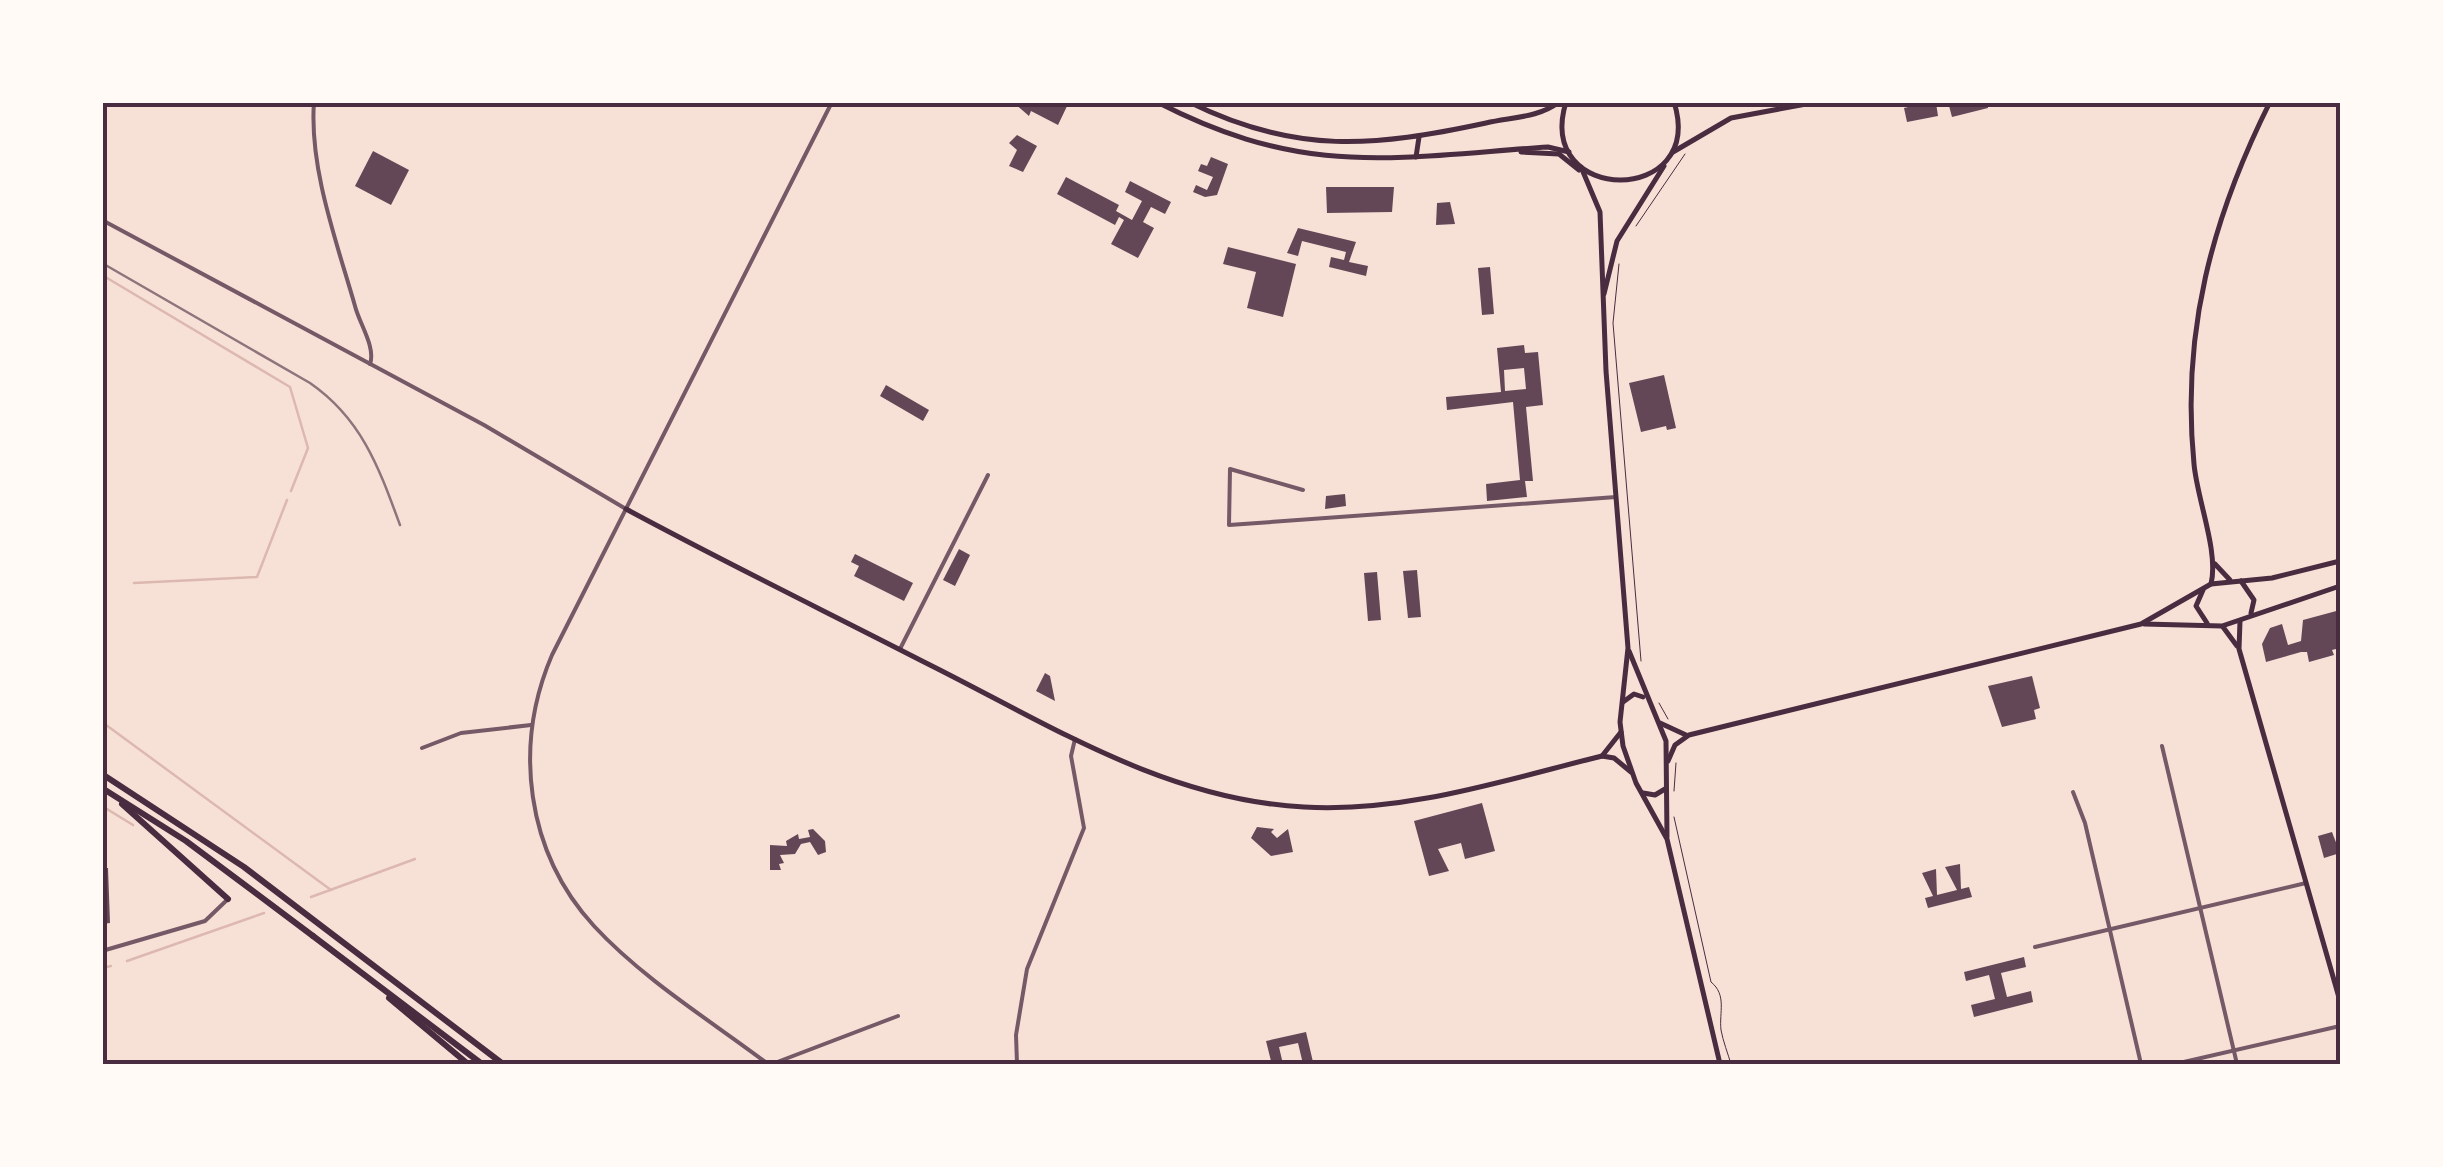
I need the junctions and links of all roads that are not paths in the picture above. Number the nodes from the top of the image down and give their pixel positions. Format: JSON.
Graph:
{"nodes":[{"id":1,"x":314,"y":102,"type":"edge"},
{"id":2,"x":832,"y":102,"type":"edge"},
{"id":3,"x":1157,"y":102,"type":"edge"},
{"id":4,"x":1189,"y":102,"type":"edge"},
{"id":5,"x":1674,"y":102,"type":"edge"},
{"id":6,"x":1817,"y":102,"type":"edge"},
{"id":7,"x":2270,"y":102,"type":"edge"},
{"id":8,"x":1559,"y":103,"type":"edge"},
{"id":9,"x":1801,"y":104,"type":"edge"},
{"id":10,"x":1210,"y":113,"type":"junction"},
{"id":11,"x":1198,"y":123,"type":"junction"},
{"id":12,"x":1419,"y":137,"type":"junction"},
{"id":13,"x":1508,"y":152,"type":"junction"},
{"id":14,"x":1569,"y":152,"type":"junction"},
{"id":15,"x":1669,"y":156,"type":"junction"},
{"id":16,"x":1416,"y":157,"type":"junction"},
{"id":17,"x":1580,"y":167,"type":"junction"},
{"id":18,"x":1588,"y":181,"type":"junction"},
{"id":19,"x":102,"y":220,"type":"edge"},
{"id":20,"x":1604,"y":296,"type":"junction"},
{"id":21,"x":370,"y":364,"type":"junction"},
{"id":22,"x":988,"y":475,"type":"dead end"},
{"id":23,"x":1303,"y":490,"type":"dead end"},
{"id":24,"x":1616,"y":497,"type":"junction"},
{"id":25,"x":626,"y":508,"type":"junction"},
{"id":26,"x":2340,"y":561,"type":"edge"},
{"id":27,"x":2214,"y":562,"type":"junction"},
{"id":28,"x":2230,"y":580,"type":"junction"},
{"id":29,"x":2241,"y":581,"type":"junction"},
{"id":30,"x":2211,"y":584,"type":"junction"},
{"id":31,"x":2340,"y":586,"type":"edge"},
{"id":32,"x":2204,"y":588,"type":"junction"},
{"id":33,"x":2251,"y":613,"type":"junction"},
{"id":34,"x":2240,"y":621,"type":"junction"},
{"id":35,"x":2141,"y":624,"type":"junction"},
{"id":36,"x":2209,"y":625,"type":"junction"},
{"id":37,"x":2222,"y":626,"type":"junction"},
{"id":38,"x":1628,"y":648,"type":"junction"},
{"id":39,"x":900,"y":649,"type":"junction"},
{"id":40,"x":2239,"y":649,"type":"junction"},
{"id":41,"x":1647,"y":700,"type":"junction"},
{"id":42,"x":1622,"y":704,"type":"junction"},
{"id":43,"x":1660,"y":723,"type":"junction"},
{"id":44,"x":531,"y":726,"type":"junction"},
{"id":45,"x":1621,"y":732,"type":"junction"},
{"id":46,"x":1689,"y":735,"type":"junction"},
{"id":47,"x":1075,"y":738,"type":"junction"},
{"id":48,"x":2162,"y":746,"type":"dead end"},
{"id":49,"x":422,"y":748,"type":"dead end"},
{"id":50,"x":1602,"y":756,"type":"junction"},
{"id":51,"x":1668,"y":761,"type":"junction"},
{"id":52,"x":1631,"y":772,"type":"junction"},
{"id":53,"x":102,"y":774,"type":"edge"},
{"id":54,"x":1667,"y":787,"type":"junction"},
{"id":55,"x":106,"y":791,"type":"edge"},
{"id":56,"x":1640,"y":791,"type":"junction"},
{"id":57,"x":2073,"y":792,"type":"dead end"},
{"id":58,"x":1666,"y":839,"type":"junction"},
{"id":59,"x":2306,"y":883,"type":"junction"},
{"id":60,"x":228,"y":900,"type":"joint"},
{"id":61,"x":2200,"y":909,"type":"junction"},
{"id":62,"x":2110,"y":930,"type":"junction"},
{"id":63,"x":2035,"y":946,"type":"dead end"},
{"id":64,"x":102,"y":951,"type":"edge"},
{"id":65,"x":358,"y":970,"type":"junction"},
{"id":66,"x":2340,"y":1001,"type":"edge"},
{"id":67,"x":898,"y":1016,"type":"dead end"},
{"id":68,"x":2340,"y":1026,"type":"edge"},
{"id":69,"x":2234,"y":1051,"type":"junction"},
{"id":70,"x":468,"y":1064,"type":"edge"},
{"id":71,"x":482,"y":1064,"type":"edge"},
{"id":72,"x":503,"y":1064,"type":"edge"},
{"id":73,"x":770,"y":1064,"type":"edge"},
{"id":74,"x":1017,"y":1064,"type":"edge"},
{"id":75,"x":1720,"y":1064,"type":"edge"},
{"id":76,"x":2142,"y":1064,"type":"edge"},
{"id":77,"x":2175,"y":1064,"type":"edge"},
{"id":78,"x":2237,"y":1064,"type":"edge"}],
"edges":[{"from":1,"to":21,"type":"street"},
{"from":2,"to":25,"type":"street"},
{"from":3,"to":11,"type":"main road"},
{"from":4,"to":10,"type":"main road"},
{"from":5,"to":15,"type":"main road"},
{"from":6,"to":9,"type":"main road"},
{"from":7,"to":27,"type":"main road"},
{"from":8,"to":12,"type":"main road"},
{"from":8,"to":14,"type":"main road"},
{"from":9,"to":15,"type":"main road"},
{"from":10,"to":11,"type":"main road"},
{"from":10,"to":12,"type":"main road"},
{"from":11,"to":16,"type":"main road"},
{"from":12,"to":16,"type":"main road"},
{"from":13,"to":14,"type":"main road"},
{"from":13,"to":16,"type":"main road"},
{"from":13,"to":18,"type":"main road"},
{"from":14,"to":17,"type":"main road"},
{"from":15,"to":17,"type":"main road"},
{"from":15,"to":20,"type":"main road"},
{"from":17,"to":18,"type":"main road"},
{"from":18,"to":20,"type":"main road"},
{"from":19,"to":21,"type":"street"},
{"from":20,"to":24,"type":"main road"},
{"from":21,"to":25,"type":"street"},
{"from":22,"to":39,"type":"street"},
{"from":23,"to":24,"type":"street"},
{"from":24,"to":38,"type":"main road"},
{"from":25,"to":39,"type":"main road"},
{"from":25,"to":44,"type":"street"},
{"from":26,"to":29,"type":"main road"},
{"from":27,"to":28,"type":"main road"},
{"from":27,"to":30,"type":"main road"},
{"from":28,"to":29,"type":"main road"},
{"from":28,"to":30,"type":"main road"},
{"from":29,"to":33,"type":"main road"},
{"from":30,"to":32,"type":"main road"},
{"from":31,"to":33,"type":"main road"},
{"from":32,"to":35,"type":"main road"},
{"from":32,"to":36,"type":"main road"},
{"from":33,"to":34,"type":"main road"},
{"from":34,"to":37,"type":"main road"},
{"from":34,"to":40,"type":"main road"},
{"from":35,"to":36,"type":"main road"},
{"from":35,"to":46,"type":"main road"},
{"from":36,"to":37,"type":"main road"},
{"from":37,"to":40,"type":"main road"},
{"from":38,"to":41,"type":"main road"},
{"from":38,"to":42,"type":"main road"},
{"from":39,"to":47,"type":"main road"},
{"from":40,"to":59,"type":"main road"},
{"from":41,"to":42,"type":"main road"},
{"from":41,"to":43,"type":"main road"},
{"from":42,"to":45,"type":"main road"},
{"from":43,"to":46,"type":"main road"},
{"from":43,"to":51,"type":"main road"},
{"from":44,"to":49,"type":"street"},
{"from":44,"to":73,"type":"street"},
{"from":45,"to":50,"type":"main road"},
{"from":45,"to":52,"type":"main road"},
{"from":46,"to":51,"type":"main road"},
{"from":47,"to":50,"type":"main road"},
{"from":47,"to":74,"type":"street"},
{"from":48,"to":61,"type":"street"},
{"from":50,"to":52,"type":"main road"},
{"from":51,"to":54,"type":"main road"},
{"from":52,"to":56,"type":"main road"},
{"from":53,"to":72,"type":"highway"},
{"from":54,"to":56,"type":"main road"},
{"from":54,"to":58,"type":"main road"},
{"from":55,"to":60,"type":"highway"},
{"from":55,"to":65,"type":"highway"},
{"from":56,"to":58,"type":"main road"},
{"from":57,"to":62,"type":"street"},
{"from":58,"to":75,"type":"main road"},
{"from":59,"to":61,"type":"street"},
{"from":59,"to":66,"type":"main road"},
{"from":60,"to":64,"type":"street"},
{"from":61,"to":62,"type":"street"},
{"from":61,"to":69,"type":"street"},
{"from":62,"to":63,"type":"street"},
{"from":62,"to":76,"type":"street"},
{"from":65,"to":70,"type":"highway"},
{"from":65,"to":71,"type":"highway"},
{"from":67,"to":73,"type":"street"},
{"from":68,"to":69,"type":"street"},
{"from":69,"to":77,"type":"street"},
{"from":69,"to":78,"type":"street"}]}
